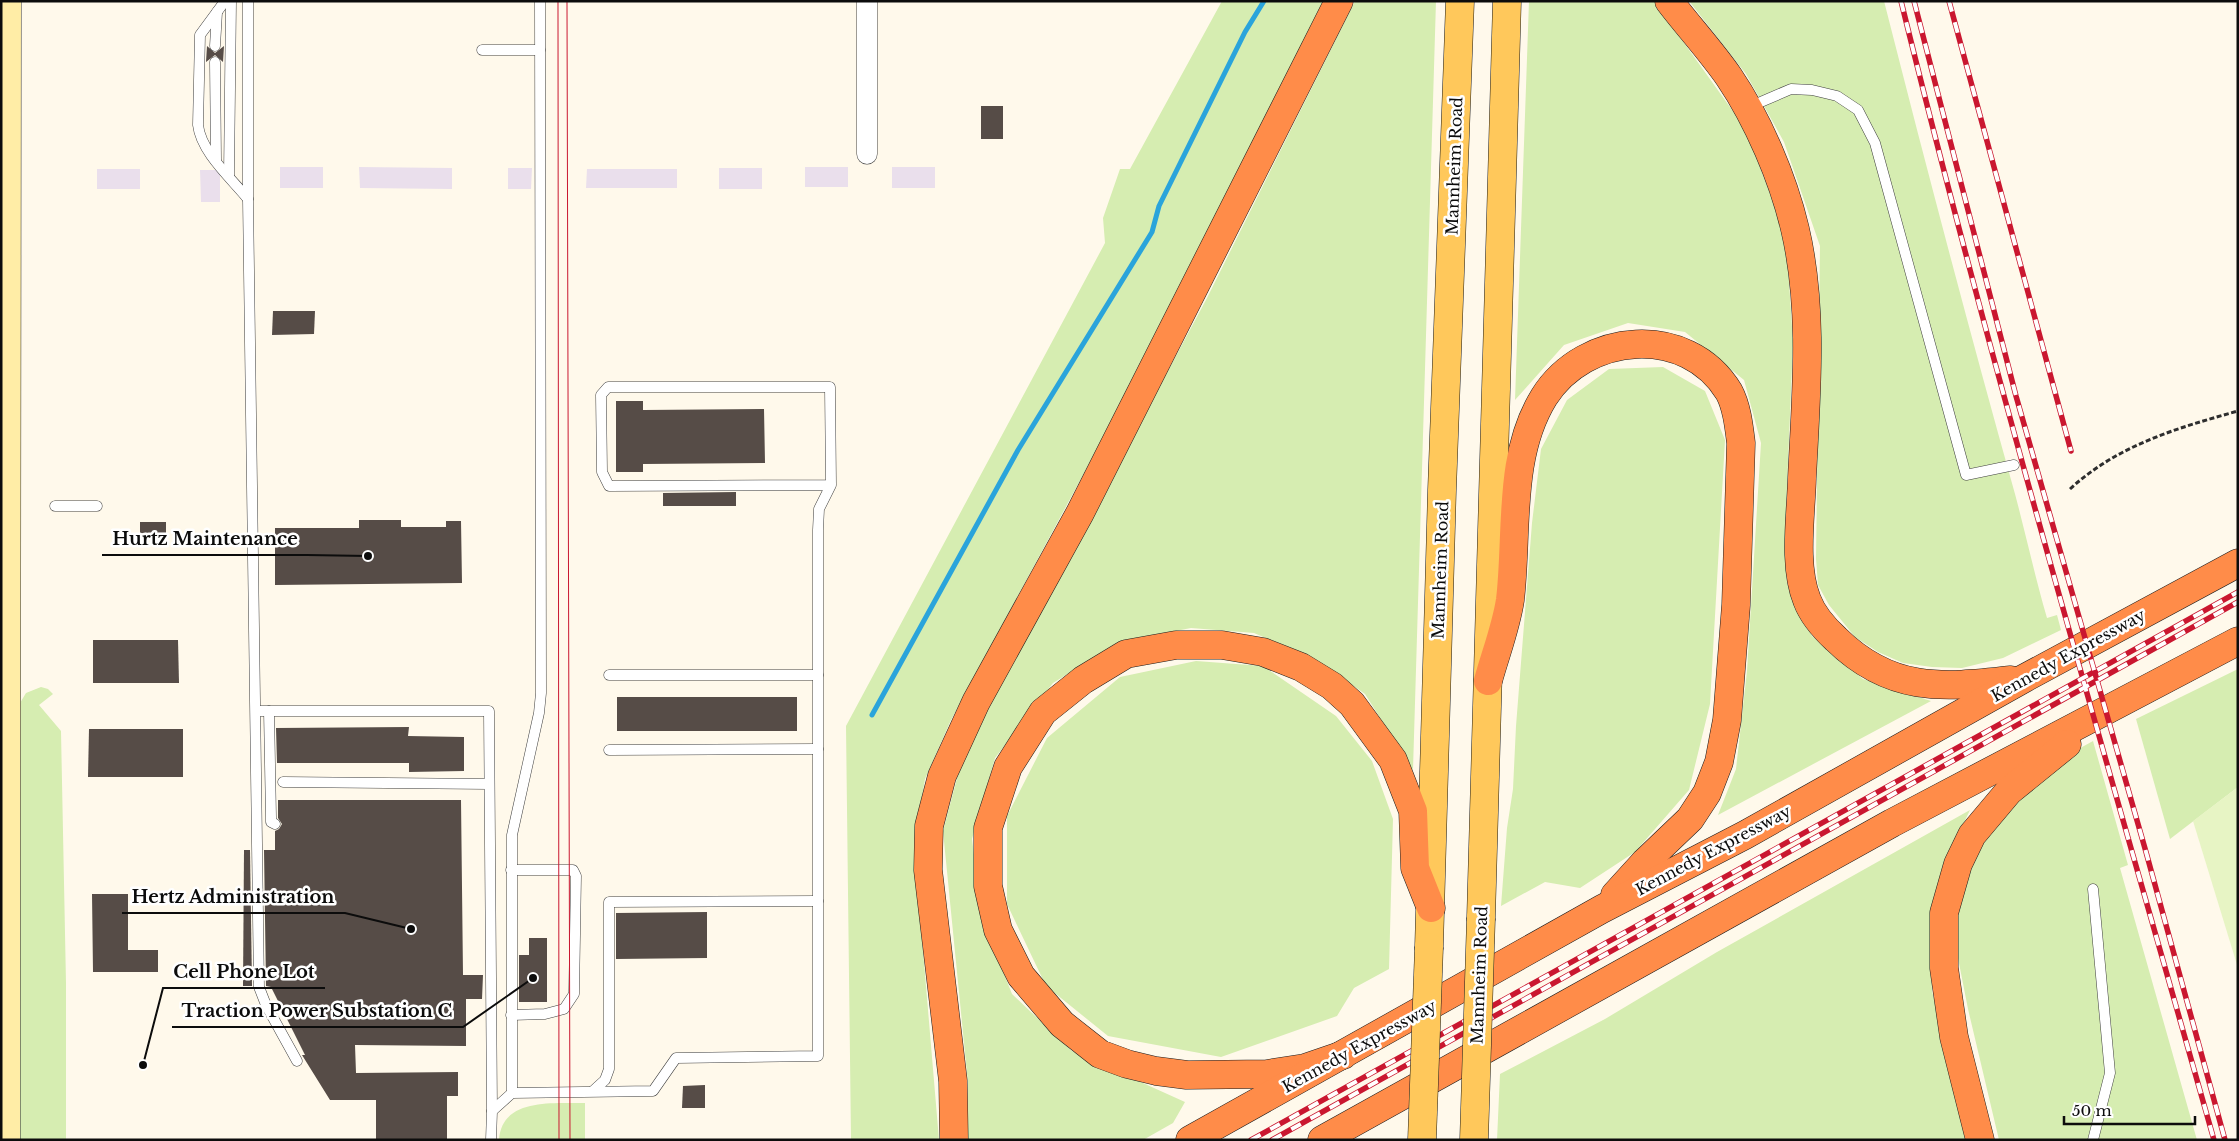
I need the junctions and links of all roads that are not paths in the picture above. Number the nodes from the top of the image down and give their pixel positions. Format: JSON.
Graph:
{"nodes":[{"id":1,"x":7,"y":1,"type":"edge"},
{"id":2,"x":225,"y":1,"type":"edge"},
{"id":3,"x":231,"y":1,"type":"edge"},
{"id":4,"x":248,"y":1,"type":"edge"},
{"id":5,"x":540,"y":1,"type":"edge"},
{"id":6,"x":867,"y":1,"type":"edge"},
{"id":7,"x":1339,"y":1,"type":"edge"},
{"id":8,"x":1460,"y":1,"type":"edge"},
{"id":9,"x":1507,"y":1,"type":"edge"},
{"id":10,"x":1669,"y":1,"type":"edge"},
{"id":11,"x":217,"y":12,"type":"junction"},
{"id":12,"x":215,"y":46,"type":"dead end"},
{"id":13,"x":482,"y":50,"type":"dead end"},
{"id":14,"x":540,"y":50,"type":"junction"},
{"id":15,"x":215,"y":62,"type":"dead end"},
{"id":16,"x":1747,"y":108,"type":"junction"},
{"id":17,"x":867,"y":154,"type":"dead end"},
{"id":18,"x":216,"y":160,"type":"junction"},
{"id":19,"x":229,"y":175,"type":"junction"},
{"id":20,"x":248,"y":199,"type":"junction"},
{"id":21,"x":2014,"y":465,"type":"dead end"},
{"id":22,"x":831,"y":485,"type":"junction"},
{"id":23,"x":55,"y":506,"type":"dead end"},
{"id":24,"x":97,"y":506,"type":"dead end"},
{"id":25,"x":2238,"y":563,"type":"edge"},
{"id":26,"x":2238,"y":640,"type":"edge"},
{"id":27,"x":3,"y":665,"type":"edge"},
{"id":28,"x":610,"y":675,"type":"dead end"},
{"id":29,"x":818,"y":675,"type":"junction"},
{"id":30,"x":2022,"y":679,"type":"junction"},
{"id":31,"x":1488,"y":681,"type":"junction"},
{"id":32,"x":2114,"y":706,"type":"junction"},
{"id":33,"x":256,"y":711,"type":"junction"},
{"id":34,"x":269,"y":711,"type":"junction"},
{"id":35,"x":818,"y":749,"type":"junction"},
{"id":36,"x":609,"y":750,"type":"dead end"},
{"id":37,"x":283,"y":782,"type":"dead end"},
{"id":38,"x":490,"y":784,"type":"junction"},
{"id":39,"x":275,"y":824,"type":"dead end"},
{"id":40,"x":511,"y":870,"type":"junction"},
{"id":41,"x":2093,"y":889,"type":"dead end"},
{"id":42,"x":818,"y":901,"type":"junction"},
{"id":43,"x":1431,"y":908,"type":"junction"},
{"id":44,"x":1602,"y":909,"type":"junction"},
{"id":45,"x":511,"y":1015,"type":"junction"},
{"id":46,"x":1343,"y":1055,"type":"junction"},
{"id":47,"x":297,"y":1061,"type":"dead end"},
{"id":48,"x":593,"y":1091,"type":"junction"},
{"id":49,"x":512,"y":1092,"type":"junction"},
{"id":50,"x":492,"y":1111,"type":"junction"},
{"id":51,"x":6,"y":1140,"type":"edge"},
{"id":52,"x":492,"y":1140,"type":"edge"},
{"id":53,"x":954,"y":1140,"type":"edge"},
{"id":54,"x":1190,"y":1140,"type":"edge"},
{"id":55,"x":1322,"y":1140,"type":"edge"},
{"id":56,"x":1422,"y":1140,"type":"edge"},
{"id":57,"x":1474,"y":1140,"type":"edge"},
{"id":58,"x":1980,"y":1140,"type":"edge"},
{"id":59,"x":2093,"y":1140,"type":"edge"}],
"edges":[{"from":1,"to":27,"type":"street"},
{"from":2,"to":11,"type":"lane"},
{"from":3,"to":19,"type":"lane"},
{"from":4,"to":20,"type":"lane"},
{"from":5,"to":14,"type":"lane"},
{"from":6,"to":17,"type":"street"},
{"from":7,"to":53,"type":"highway"},
{"from":8,"to":43,"type":"main road","name":"Mannheim Road"},
{"from":9,"to":31,"type":"main road","name":"Mannheim Road"},
{"from":10,"to":16,"type":"highway"},
{"from":11,"to":12,"type":"lane"},
{"from":11,"to":18,"type":"lane"},
{"from":13,"to":14,"type":"lane"},
{"from":14,"to":40,"type":"lane"},
{"from":15,"to":18,"type":"lane"},
{"from":16,"to":21,"type":"lane"},
{"from":16,"to":30,"type":"highway"},
{"from":18,"to":19,"type":"lane"},
{"from":19,"to":20,"type":"lane"},
{"from":20,"to":33,"type":"lane"},
{"from":22,"to":22,"type":"lane"},
{"from":22,"to":29,"type":"lane"},
{"from":23,"to":24,"type":"lane"},
{"from":25,"to":30,"type":"highway","name":"Kennedy Expressway"},
{"from":26,"to":32,"type":"highway"},
{"from":27,"to":51,"type":"street"},
{"from":28,"to":29,"type":"lane"},
{"from":29,"to":35,"type":"lane"},
{"from":30,"to":44,"type":"highway","name":"Kennedy Expressway"},
{"from":31,"to":44,"type":"highway"},
{"from":31,"to":57,"type":"main road","name":"Mannheim Road","bridge":true},
{"from":32,"to":55,"type":"highway"},
{"from":32,"to":58,"type":"highway"},
{"from":33,"to":34,"type":"lane"},
{"from":33,"to":47,"type":"lane"},
{"from":34,"to":38,"type":"lane"},
{"from":34,"to":39,"type":"lane"},
{"from":35,"to":36,"type":"lane"},
{"from":35,"to":42,"type":"lane"},
{"from":37,"to":38,"type":"lane"},
{"from":38,"to":50,"type":"lane"},
{"from":40,"to":45,"type":"lane"},
{"from":40,"to":45,"type":"lane"},
{"from":41,"to":59,"type":"lane"},
{"from":42,"to":48,"type":"lane"},
{"from":42,"to":48,"type":"lane"},
{"from":43,"to":46,"type":"highway"},
{"from":43,"to":56,"type":"main road","name":"Mannheim Road","bridge":true},
{"from":44,"to":46,"type":"highway","name":"Kennedy Expressway"},
{"from":45,"to":49,"type":"lane"},
{"from":46,"to":54,"type":"highway","name":"Kennedy Expressway"},
{"from":48,"to":49,"type":"lane"},
{"from":49,"to":50,"type":"lane"},
{"from":50,"to":52,"type":"lane"}]}
